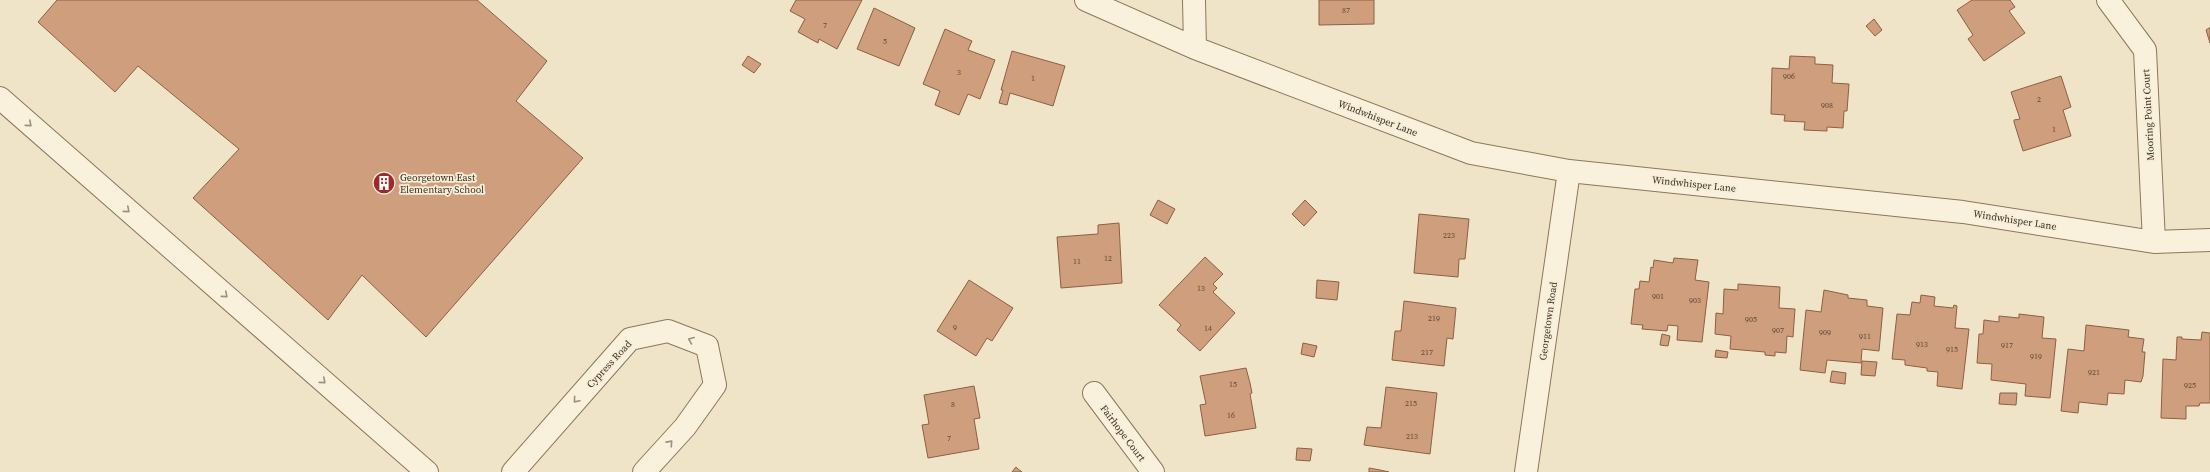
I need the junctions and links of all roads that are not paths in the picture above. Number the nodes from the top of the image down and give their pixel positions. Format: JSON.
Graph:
{"nodes":[{"id":1,"x":1086,"y":0,"type":"edge"},
{"id":2,"x":1194,"y":0,"type":"edge"},
{"id":3,"x":2108,"y":0,"type":"edge"},
{"id":4,"x":1195,"y":48,"type":"junction"},
{"id":5,"x":0,"y":98,"type":"edge"},
{"id":6,"x":1569,"y":171,"type":"junction"},
{"id":7,"x":2210,"y":240,"type":"edge"},
{"id":8,"x":2154,"y":242,"type":"junction"},
{"id":9,"x":1094,"y":393,"type":"dead end"},
{"id":10,"x":427,"y":472,"type":"edge"},
{"id":11,"x":513,"y":472,"type":"edge"},
{"id":12,"x":644,"y":472,"type":"edge"},
{"id":13,"x":1153,"y":472,"type":"edge"},
{"id":14,"x":1526,"y":472,"type":"edge"}],
"edges":[{"from":1,"to":4,"type":"street","name":"Windwhisper Lane"},
{"from":2,"to":4,"type":"street"},
{"from":3,"to":8,"type":"street","name":"Mooring Point Court"},
{"from":4,"to":6,"type":"street","name":"Windwhisper Lane"},
{"from":5,"to":10,"type":"street","one_way":true},
{"from":6,"to":8,"type":"street","name":"Windwhisper Lane"},
{"from":6,"to":14,"type":"street","name":"Georgetown Road"},
{"from":7,"to":8,"type":"street","name":"Windwhisper Lane"},
{"from":9,"to":13,"type":"street","name":"Fairhope Court"},
{"from":12,"to":11,"type":"street","name":"Cypress Road","one_way":true}]}
